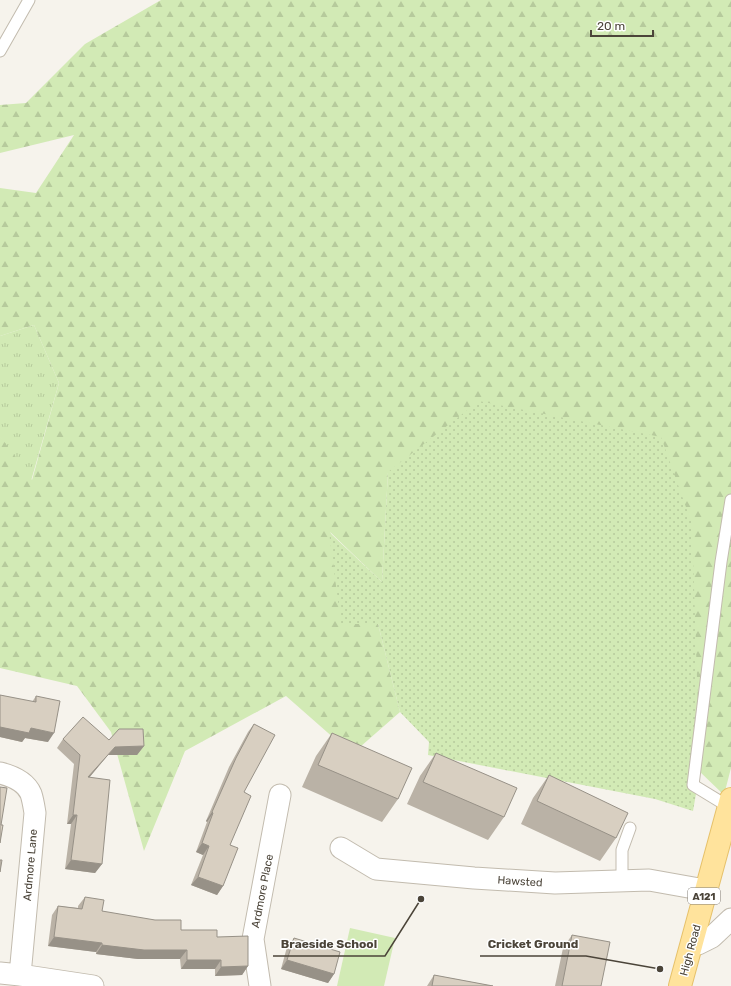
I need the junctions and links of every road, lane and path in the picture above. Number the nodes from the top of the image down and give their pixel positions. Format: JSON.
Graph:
{"nodes":[{"id":1,"x":29,"y":0,"type":"edge"},
{"id":2,"x":0,"y":51,"type":"edge"},
{"id":3,"x":731,"y":500,"type":"edge"},
{"id":4,"x":0,"y":773,"type":"edge"},
{"id":5,"x":280,"y":795,"type":"dead end"},
{"id":6,"x":730,"y":803,"type":"edge"},
{"id":7,"x":630,"y":828,"type":"dead end"},
{"id":8,"x":341,"y":848,"type":"dead end"},
{"id":9,"x":724,"y":851,"type":"edge"},
{"id":10,"x":622,"y":880,"type":"junction"},
{"id":11,"x":705,"y":890,"type":"junction"},
{"id":12,"x":731,"y":919,"type":"edge"},
{"id":13,"x":692,"y":942,"type":"junction"},
{"id":14,"x":10,"y":974,"type":"edge"},
{"id":15,"x":93,"y":986,"type":"edge"},
{"id":16,"x":260,"y":986,"type":"edge"},
{"id":17,"x":680,"y":986,"type":"edge"}],
"edges":[{"from":1,"to":2,"type":"lane"},
{"from":3,"to":6,"type":"lane"},
{"from":4,"to":14,"type":"street","name":"Ardmore Lane"},
{"from":5,"to":16,"type":"street","name":"Ardmore Place"},
{"from":6,"to":9,"type":"main road","name":"High Road","number":"A121"},
{"from":7,"to":10,"type":"lane"},
{"from":8,"to":10,"type":"street","name":"Hawsted"},
{"from":9,"to":11,"type":"main road","name":"High Road","number":"A121"},
{"from":10,"to":11,"type":"street","name":"Hawsted"},
{"from":11,"to":13,"type":"main road","name":"High Road","number":"A121"},
{"from":12,"to":13,"type":"street"},
{"from":13,"to":17,"type":"main road","name":"High Road","number":"A121"},
{"from":14,"to":15,"type":"street","name":"Ardmore Lane"}]}
